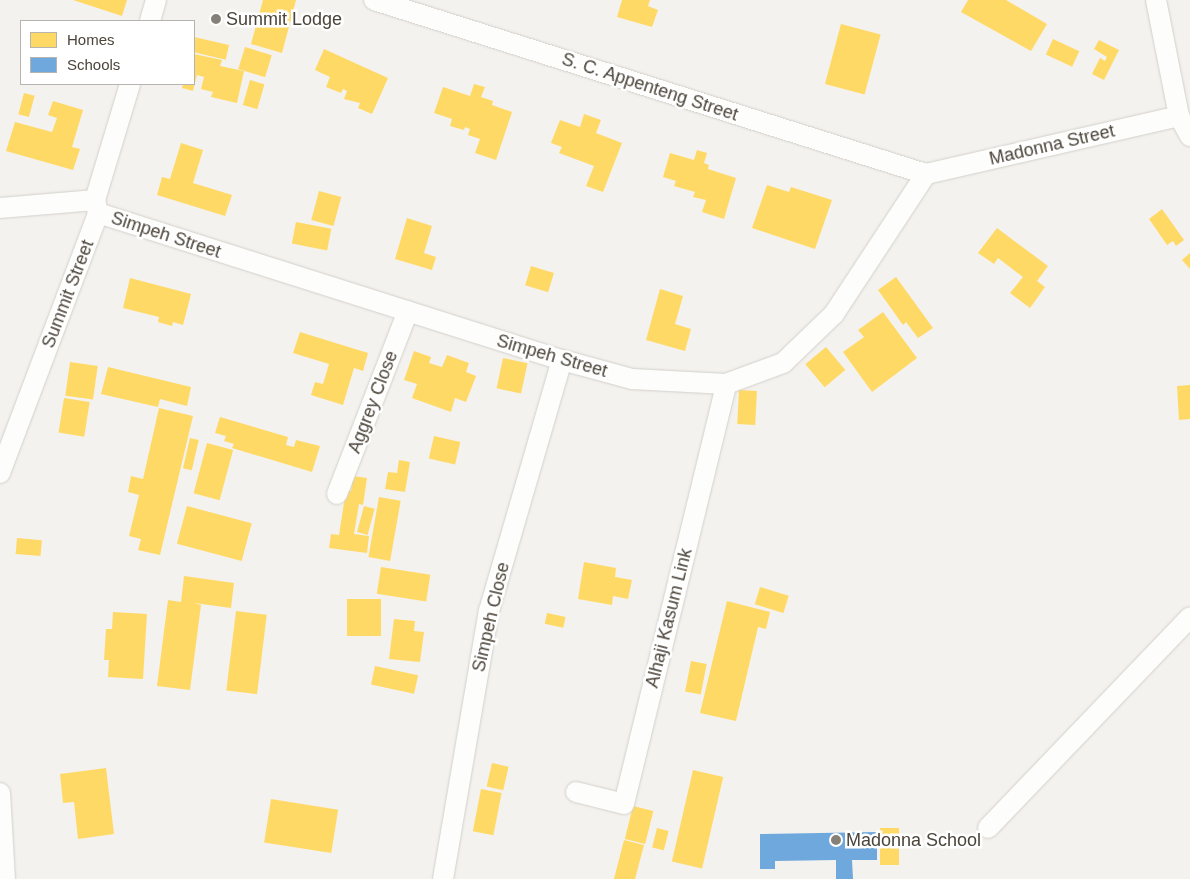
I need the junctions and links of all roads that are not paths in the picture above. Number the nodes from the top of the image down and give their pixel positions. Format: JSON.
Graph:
{"nodes":[{"id":1,"x":156,"y":0,"type":"edge"},
{"id":2,"x":374,"y":0,"type":"edge"},
{"id":3,"x":1156,"y":0,"type":"edge"},
{"id":4,"x":150,"y":20,"type":"edge"},
{"id":5,"x":130,"y":85,"type":"edge"},
{"id":6,"x":1179,"y":116,"type":"junction"},
{"id":7,"x":1190,"y":136,"type":"edge"},
{"id":8,"x":926,"y":174,"type":"junction"},
{"id":9,"x":96,"y":206,"type":"junction"},
{"id":10,"x":0,"y":208,"type":"edge"},
{"id":11,"x":408,"y":311,"type":"junction"},
{"id":12,"x":562,"y":360,"type":"junction"},
{"id":13,"x":726,"y":384,"type":"junction"},
{"id":14,"x":0,"y":473,"type":"edge"},
{"id":15,"x":337,"y":494,"type":"dead end"},
{"id":16,"x":1190,"y":617,"type":"edge"},
{"id":17,"x":576,"y":792,"type":"dead end"},
{"id":18,"x":0,"y":793,"type":"edge"},
{"id":19,"x":988,"y":828,"type":"dead end"},
{"id":20,"x":5,"y":879,"type":"edge"},
{"id":21,"x":442,"y":879,"type":"edge"}],
"edges":[{"from":1,"to":4,"type":"street"},
{"from":2,"to":8,"type":"street","name":"S. C. Appenteng Street"},
{"from":3,"to":6,"type":"street"},
{"from":5,"to":9,"type":"street","name":"Summit Street"},
{"from":6,"to":7,"type":"street"},
{"from":6,"to":8,"type":"street","name":"Madonna Street"},
{"from":8,"to":13,"type":"street","name":"Simpeh Street"},
{"from":9,"to":10,"type":"street"},
{"from":9,"to":11,"type":"street","name":"Simpeh Street"},
{"from":9,"to":14,"type":"street","name":"Summit Street"},
{"from":11,"to":12,"type":"street","name":"Simpeh Street"},
{"from":11,"to":15,"type":"street","name":"Aggrey Close"},
{"from":12,"to":13,"type":"street","name":"Simpeh Street"},
{"from":12,"to":21,"type":"street","name":"Simpeh Close"},
{"from":13,"to":17,"type":"street","name":"Alhaji Kasum Link"},
{"from":16,"to":19,"type":"street"},
{"from":18,"to":20,"type":"street"}]}
